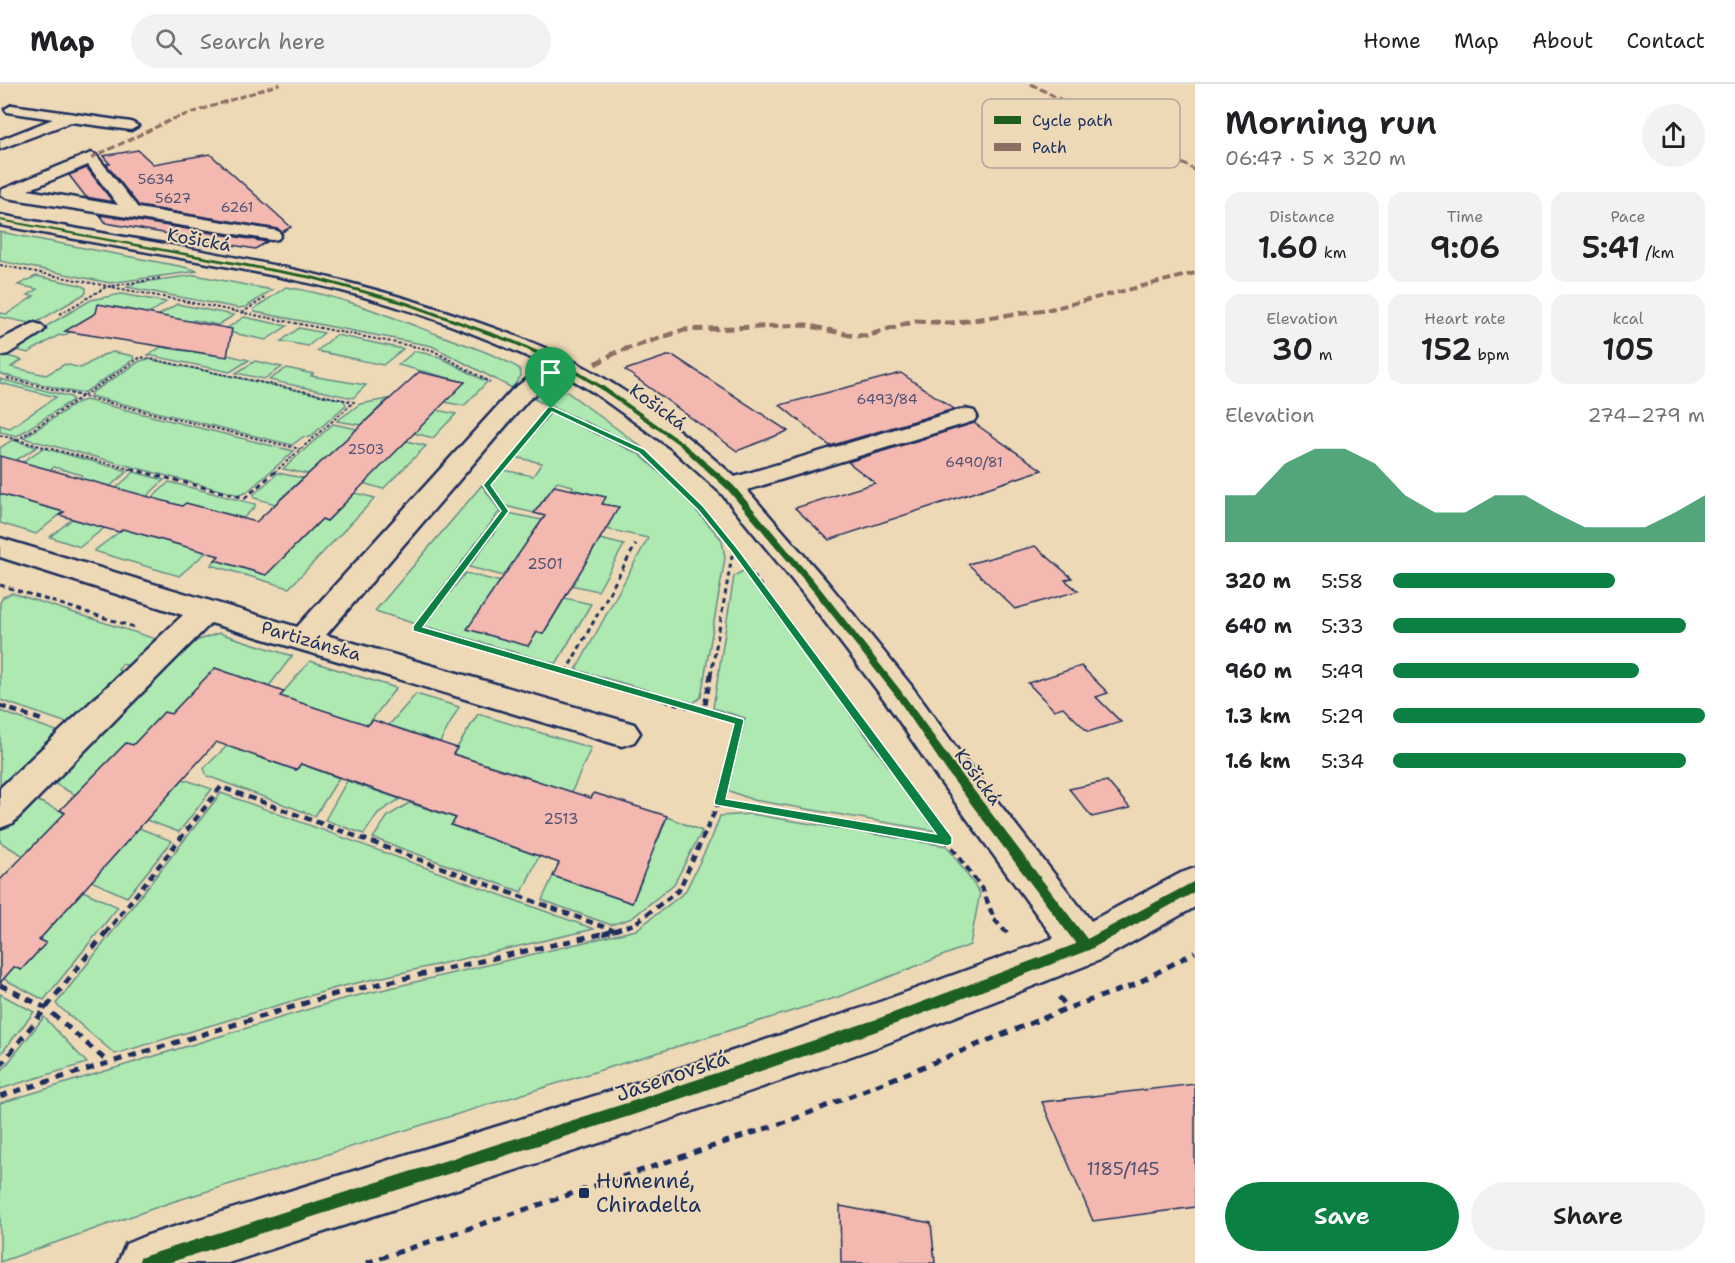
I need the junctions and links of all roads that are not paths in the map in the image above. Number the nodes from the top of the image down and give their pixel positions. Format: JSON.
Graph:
{"nodes":[{"id":1,"x":12,"y":109,"type":"dead end"},
{"id":2,"x":70,"y":117,"type":"junction"},
{"id":3,"x":131,"y":126,"type":"dead end"},
{"id":4,"x":0,"y":154,"type":"edge"},
{"id":5,"x":56,"y":172,"type":"junction"},
{"id":6,"x":5,"y":194,"type":"edge"},
{"id":7,"x":77,"y":203,"type":"junction"},
{"id":8,"x":132,"y":212,"type":"junction"},
{"id":9,"x":0,"y":220,"type":"edge"},
{"id":10,"x":272,"y":235,"type":"dead end"},
{"id":11,"x":34,"y":329,"type":"road end"},
{"id":12,"x":0,"y":349,"type":"edge"},
{"id":13,"x":562,"y":364,"type":"junction"},
{"id":14,"x":966,"y":416,"type":"dead end"},
{"id":15,"x":730,"y":487,"type":"junction"},
{"id":16,"x":0,"y":547,"type":"edge"},
{"id":17,"x":205,"y":611,"type":"junction"},
{"id":18,"x":305,"y":638,"type":"junction"},
{"id":19,"x":622,"y":732,"type":"dead end"},
{"id":20,"x":0,"y":812,"type":"edge"},
{"id":21,"x":1195,"y":886,"type":"edge"},
{"id":22,"x":1085,"y":946,"type":"junction"},
{"id":23,"x":145,"y":1263,"type":"edge"}],
"edges":[{"from":1,"to":2,"type":"street"},
{"from":2,"to":3,"type":"street"},
{"from":2,"to":4,"type":"street"},
{"from":5,"to":6,"type":"street"},
{"from":5,"to":7,"type":"street"},
{"from":5,"to":8,"type":"street"},
{"from":6,"to":7,"type":"street"},
{"from":7,"to":8,"type":"street"},
{"from":8,"to":10,"type":"street"},
{"from":9,"to":13,"type":"street","name":"Košická"},
{"from":11,"to":12,"type":"street"},
{"from":13,"to":15,"type":"street","name":"Košická"},
{"from":13,"to":18,"type":"street"},
{"from":14,"to":15,"type":"street"},
{"from":15,"to":22,"type":"street","name":"Košická"},
{"from":16,"to":17,"type":"street","name":"Partizánska"},
{"from":17,"to":18,"type":"street","name":"Partizánska"},
{"from":17,"to":20,"type":"street"},
{"from":18,"to":19,"type":"street","name":"Partizánska"},
{"from":21,"to":22,"type":"street","name":"Jasenovská"},
{"from":22,"to":23,"type":"street","name":"Jasenovská"}]}
